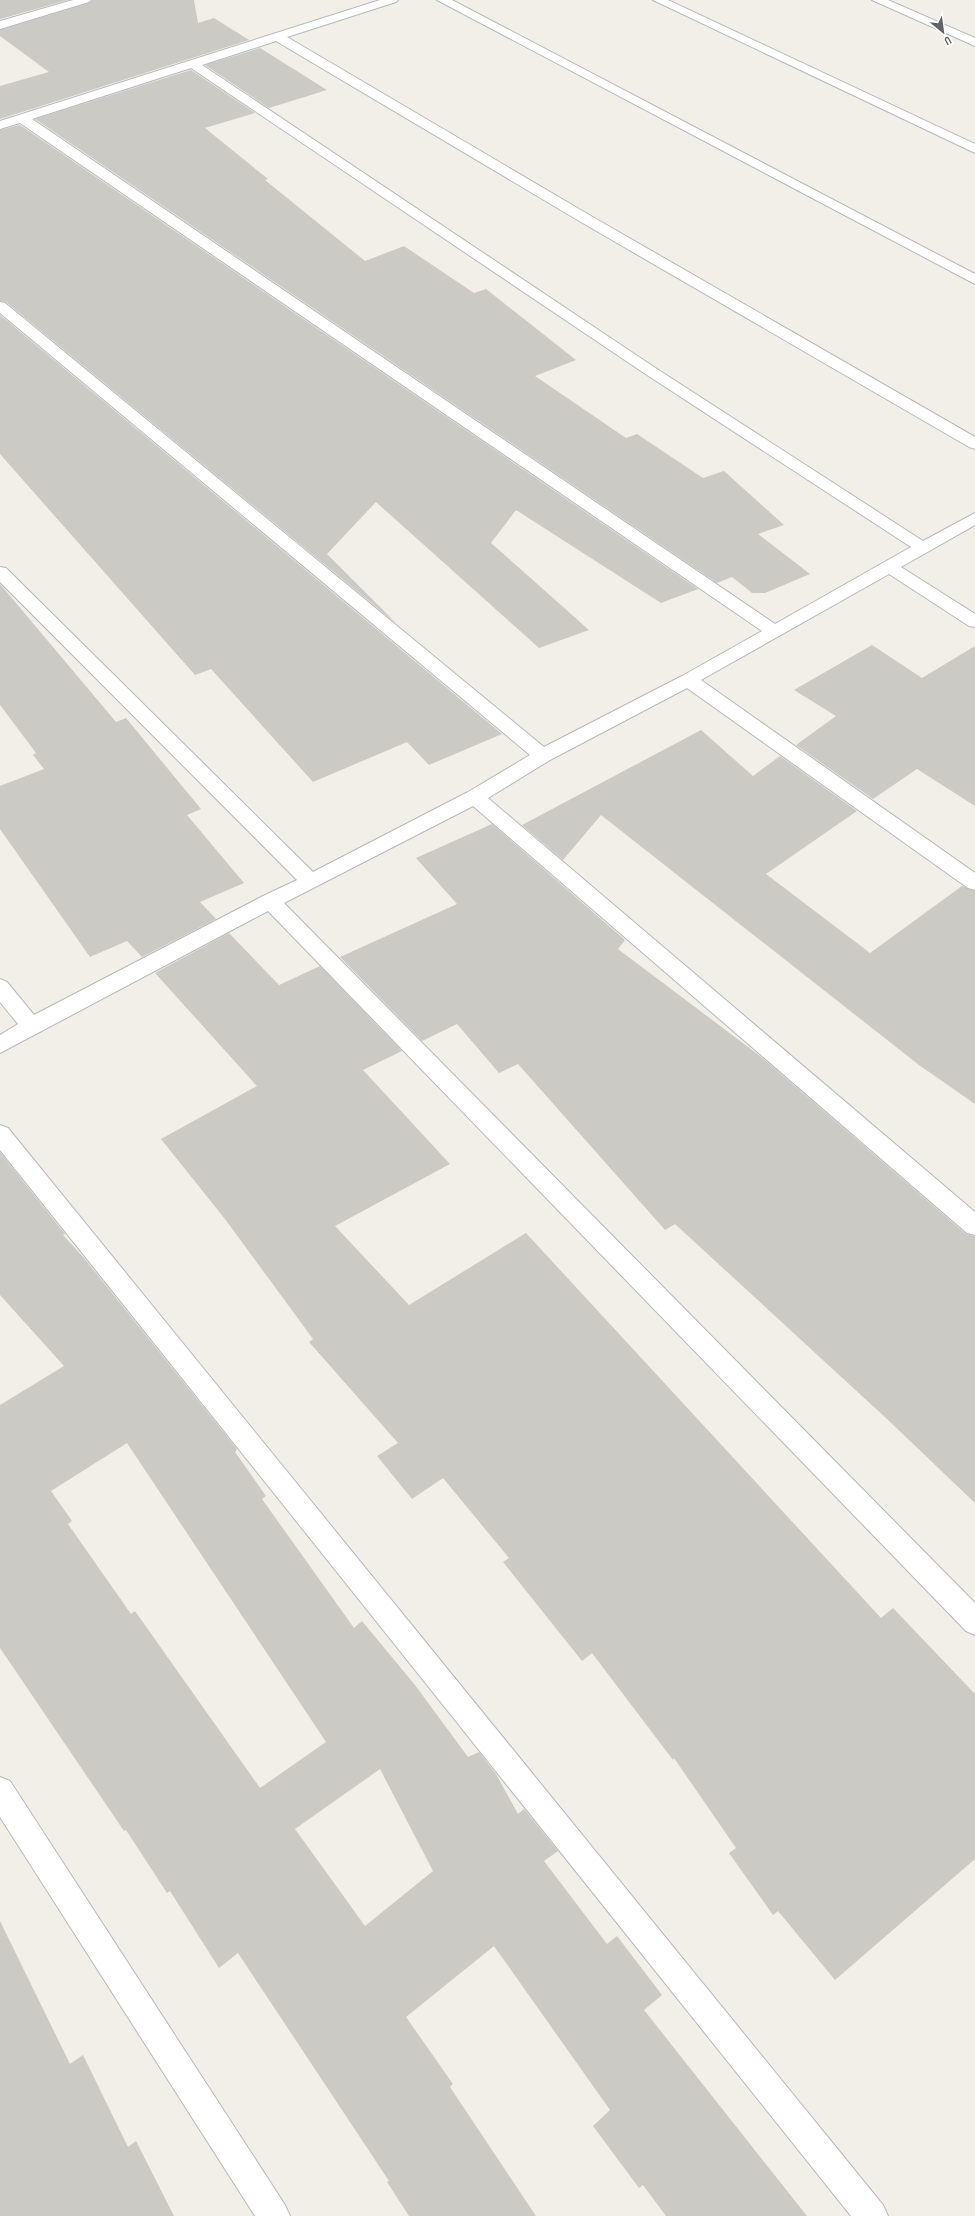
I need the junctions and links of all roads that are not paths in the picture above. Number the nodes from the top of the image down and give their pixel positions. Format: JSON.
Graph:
{"nodes":[{"id":1,"x":85,"y":0,"type":"edge"},
{"id":2,"x":392,"y":0,"type":"edge"},
{"id":3,"x":443,"y":0,"type":"edge"},
{"id":4,"x":659,"y":0,"type":"edge"},
{"id":5,"x":878,"y":0,"type":"edge"},
{"id":6,"x":0,"y":25,"type":"edge"},
{"id":7,"x":276,"y":36,"type":"junction"},
{"id":8,"x":975,"y":42,"type":"edge"},
{"id":9,"x":193,"y":64,"type":"junction"},
{"id":10,"x":22,"y":118,"type":"junction"},
{"id":11,"x":0,"y":125,"type":"edge"},
{"id":12,"x":975,"y":149,"type":"edge"},
{"id":13,"x":975,"y":280,"type":"edge"},
{"id":14,"x":0,"y":306,"type":"edge"},
{"id":15,"x":975,"y":444,"type":"edge"},
{"id":16,"x":975,"y":518,"type":"edge"},
{"id":17,"x":923,"y":548,"type":"junction"},
{"id":18,"x":890,"y":567,"type":"junction"},
{"id":19,"x":0,"y":572,"type":"edge"},
{"id":20,"x":975,"y":622,"type":"edge"},
{"id":21,"x":774,"y":631,"type":"junction"},
{"id":22,"x":688,"y":680,"type":"junction"},
{"id":23,"x":543,"y":756,"type":"junction"},
{"id":24,"x":475,"y":798,"type":"junction"},
{"id":25,"x":311,"y":882,"type":"junction"},
{"id":26,"x":975,"y":883,"type":"edge"},
{"id":27,"x":270,"y":901,"type":"junction"},
{"id":28,"x":0,"y":987,"type":"edge"},
{"id":29,"x":31,"y":1026,"type":"junction"},
{"id":30,"x":0,"y":1045,"type":"edge"},
{"id":31,"x":0,"y":1134,"type":"edge"},
{"id":32,"x":975,"y":1226,"type":"edge"},
{"id":33,"x":975,"y":1622,"type":"edge"},
{"id":34,"x":0,"y":1791,"type":"edge"},
{"id":35,"x":274,"y":2216,"type":"edge"},
{"id":36,"x":872,"y":2216,"type":"edge"}],
"edges":[{"from":1,"to":6,"type":"street"},
{"from":2,"to":7,"type":"street"},
{"from":3,"to":13,"type":"street"},
{"from":4,"to":12,"type":"street"},
{"from":5,"to":8,"type":"street"},
{"from":7,"to":9,"type":"street"},
{"from":7,"to":15,"type":"street"},
{"from":9,"to":10,"type":"street"},
{"from":9,"to":17,"type":"street"},
{"from":10,"to":11,"type":"street"},
{"from":10,"to":21,"type":"street"},
{"from":14,"to":23,"type":"street"},
{"from":16,"to":17,"type":"street"},
{"from":17,"to":18,"type":"street"},
{"from":18,"to":20,"type":"street"},
{"from":18,"to":21,"type":"street"},
{"from":19,"to":25,"type":"street"},
{"from":21,"to":22,"type":"street"},
{"from":22,"to":23,"type":"street"},
{"from":22,"to":26,"type":"street"},
{"from":23,"to":24,"type":"street"},
{"from":24,"to":25,"type":"street"},
{"from":24,"to":32,"type":"street"},
{"from":25,"to":27,"type":"street"},
{"from":27,"to":29,"type":"street"},
{"from":27,"to":33,"type":"street"},
{"from":28,"to":29,"type":"street"},
{"from":29,"to":30,"type":"street"},
{"from":31,"to":36,"type":"street"},
{"from":34,"to":35,"type":"street"}]}
